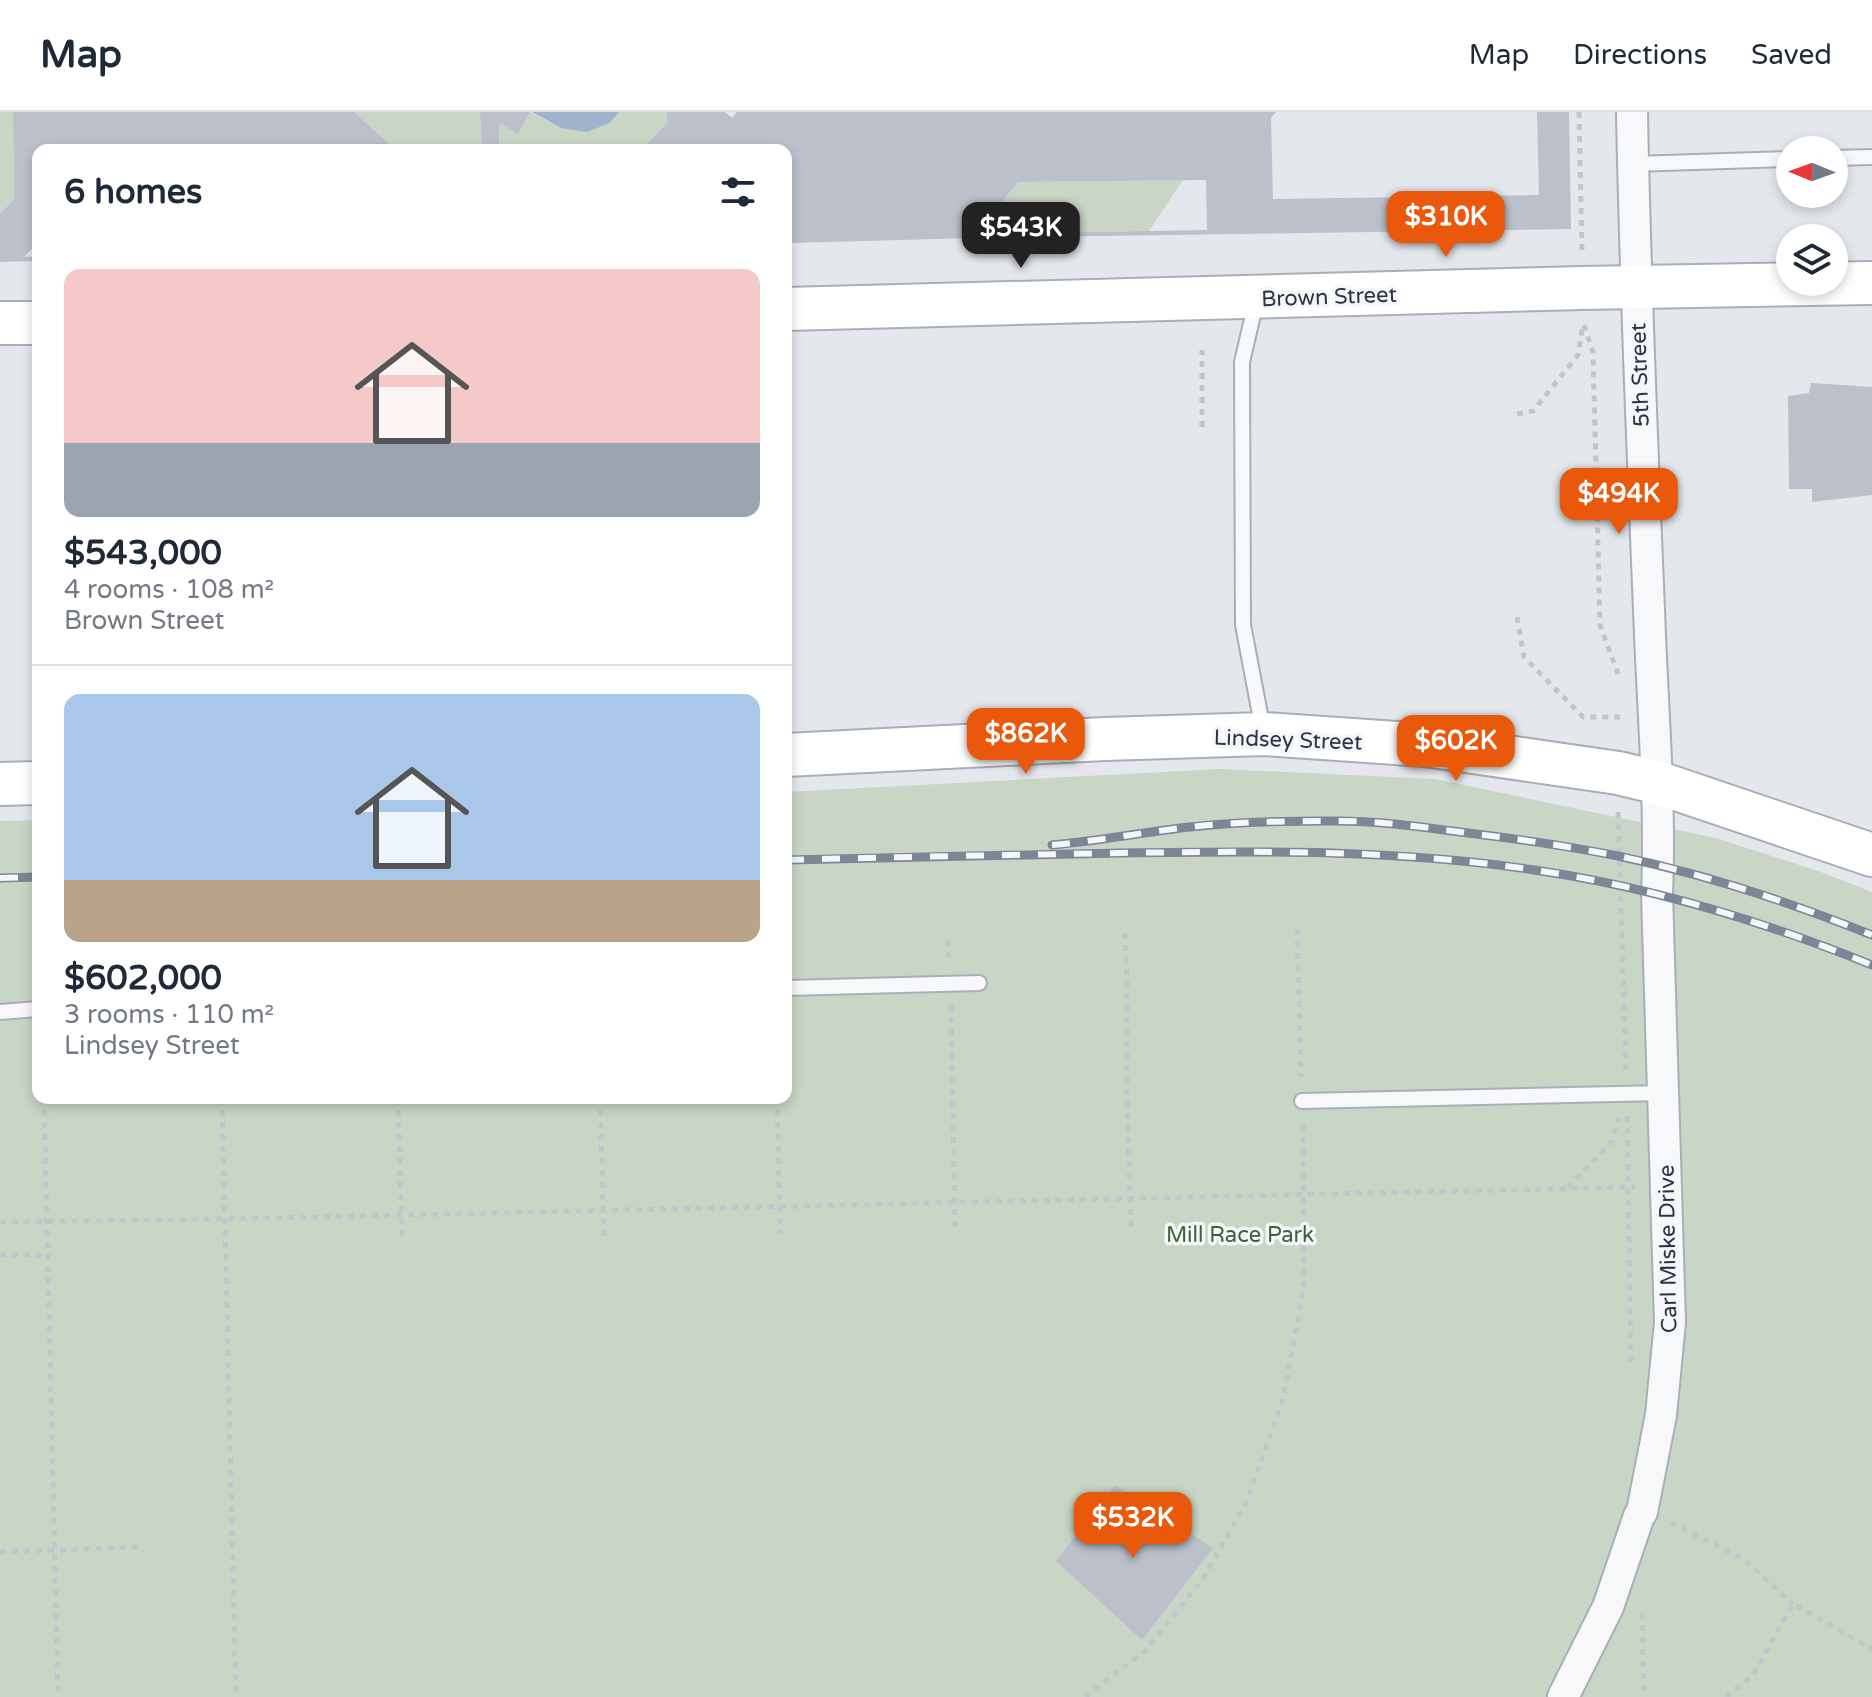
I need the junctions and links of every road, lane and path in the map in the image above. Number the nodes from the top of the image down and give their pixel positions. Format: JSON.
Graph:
{"nodes":[{"id":1,"x":1632,"y":112,"type":"edge"},
{"id":2,"x":1872,"y":157,"type":"edge"},
{"id":3,"x":1848,"y":158,"type":"edge"},
{"id":4,"x":1776,"y":159,"type":"edge"},
{"id":5,"x":1633,"y":164,"type":"junction"},
{"id":6,"x":1872,"y":283,"type":"edge"},
{"id":7,"x":1636,"y":288,"type":"junction"},
{"id":8,"x":1257,"y":298,"type":"junction"},
{"id":9,"x":792,"y":309,"type":"edge"},
{"id":10,"x":0,"y":323,"type":"edge"},
{"id":11,"x":32,"y":323,"type":"edge"},
{"id":12,"x":1583,"y":323,"type":"dead end"},
{"id":13,"x":1202,"y":350,"type":"dead end"},
{"id":14,"x":1517,"y":414,"type":"dead end"},
{"id":15,"x":1202,"y":427,"type":"dead end"},
{"id":16,"x":1517,"y":617,"type":"dead end"},
{"id":17,"x":1620,"y":717,"type":"dead end"},
{"id":18,"x":1264,"y":734,"type":"junction"},
{"id":19,"x":792,"y":755,"type":"edge"},
{"id":20,"x":1656,"y":782,"type":"junction"},
{"id":21,"x":32,"y":783,"type":"edge"},
{"id":22,"x":0,"y":784,"type":"edge"},
{"id":23,"x":1872,"y":855,"type":"edge"},
{"id":24,"x":1297,"y":929,"type":"dead end"},
{"id":25,"x":1125,"y":933,"type":"dead end"},
{"id":26,"x":948,"y":940,"type":"dead end"},
{"id":27,"x":950,"y":983,"type":"junction"},
{"id":28,"x":979,"y":983,"type":"dead end"},
{"id":29,"x":792,"y":988,"type":"edge"},
{"id":30,"x":32,"y":1009,"type":"edge"},
{"id":31,"x":0,"y":1012,"type":"edge"},
{"id":32,"x":1663,"y":1093,"type":"junction"},
{"id":33,"x":1626,"y":1094,"type":"junction"},
{"id":34,"x":1302,"y":1101,"type":"junction"},
{"id":35,"x":44,"y":1104,"type":"edge"},
{"id":36,"x":222,"y":1104,"type":"edge"},
{"id":37,"x":398,"y":1104,"type":"edge"},
{"id":38,"x":600,"y":1104,"type":"edge"},
{"id":39,"x":777,"y":1104,"type":"edge"},
{"id":40,"x":1666,"y":1187,"type":"junction"},
{"id":41,"x":1568,"y":1188,"type":"junction"},
{"id":42,"x":1304,"y":1194,"type":"junction"},
{"id":43,"x":1130,"y":1198,"type":"junction"},
{"id":44,"x":956,"y":1202,"type":"junction"},
{"id":45,"x":780,"y":1207,"type":"junction"},
{"id":46,"x":603,"y":1211,"type":"junction"},
{"id":47,"x":402,"y":1215,"type":"junction"},
{"id":48,"x":225,"y":1219,"type":"junction"},
{"id":49,"x":47,"y":1221,"type":"junction"},
{"id":50,"x":0,"y":1222,"type":"edge"},
{"id":51,"x":955,"y":1228,"type":"dead end"},
{"id":52,"x":1131,"y":1228,"type":"dead end"},
{"id":53,"x":780,"y":1233,"type":"dead end"},
{"id":54,"x":604,"y":1238,"type":"dead end"},
{"id":55,"x":402,"y":1242,"type":"dead end"},
{"id":56,"x":0,"y":1255,"type":"edge"},
{"id":57,"x":47,"y":1255,"type":"junction"},
{"id":58,"x":139,"y":1547,"type":"dead end"},
{"id":59,"x":54,"y":1550,"type":"junction"},
{"id":60,"x":0,"y":1552,"type":"edge"},
{"id":61,"x":1872,"y":1649,"type":"edge"},
{"id":62,"x":58,"y":1697,"type":"edge"},
{"id":63,"x":236,"y":1697,"type":"edge"},
{"id":64,"x":1085,"y":1697,"type":"edge"},
{"id":65,"x":1563,"y":1697,"type":"edge"},
{"id":66,"x":1726,"y":1697,"type":"edge"}],
"edges":[{"from":1,"to":5,"type":"street","name":"5th Street"},
{"from":2,"to":3,"type":"lane"},
{"from":4,"to":5,"type":"lane"},
{"from":5,"to":7,"type":"street","name":"5th Street"},
{"from":6,"to":7,"type":"main road","name":"Brown Street"},
{"from":7,"to":8,"type":"main road","name":"Brown Street"},
{"from":7,"to":20,"type":"street","name":"5th Street"},
{"from":8,"to":9,"type":"main road","name":"Brown Street"},
{"from":8,"to":18,"type":"lane"},
{"from":10,"to":11,"type":"main road"},
{"from":12,"to":14,"type":"path"},
{"from":13,"to":15,"type":"path"},
{"from":16,"to":17,"type":"path"},
{"from":18,"to":19,"type":"main road","name":"Lindsey Street"},
{"from":18,"to":20,"type":"main road","name":"Lindsey Street"},
{"from":20,"to":23,"type":"main road","name":"Lindsey Street"},
{"from":20,"to":32,"type":"street","name":"Carl Miske Drive"},
{"from":21,"to":22,"type":"main road"},
{"from":24,"to":34,"type":"path"},
{"from":25,"to":43,"type":"path"},
{"from":26,"to":27,"type":"path"},
{"from":27,"to":28,"type":"lane"},
{"from":27,"to":29,"type":"lane"},
{"from":27,"to":44,"type":"path"},
{"from":30,"to":31,"type":"lane"},
{"from":32,"to":33,"type":"lane"},
{"from":32,"to":40,"type":"street","name":"Carl Miske Drive"},
{"from":33,"to":34,"type":"lane"},
{"from":33,"to":41,"type":"path"},
{"from":34,"to":42,"type":"path"},
{"from":35,"to":49,"type":"path"},
{"from":36,"to":48,"type":"path"},
{"from":37,"to":47,"type":"path"},
{"from":38,"to":46,"type":"path"},
{"from":39,"to":45,"type":"path"},
{"from":40,"to":41,"type":"path"},
{"from":40,"to":65,"type":"street","name":"Carl Miske Drive"},
{"from":41,"to":42,"type":"path"},
{"from":42,"to":43,"type":"path"},
{"from":42,"to":64,"type":"path"},
{"from":43,"to":44,"type":"path"},
{"from":43,"to":52,"type":"path"},
{"from":44,"to":45,"type":"path"},
{"from":44,"to":51,"type":"path"},
{"from":45,"to":46,"type":"path"},
{"from":45,"to":53,"type":"path"},
{"from":46,"to":47,"type":"path"},
{"from":46,"to":54,"type":"path"},
{"from":47,"to":48,"type":"path"},
{"from":47,"to":55,"type":"path"},
{"from":48,"to":49,"type":"path"},
{"from":48,"to":63,"type":"path"},
{"from":49,"to":50,"type":"path"},
{"from":49,"to":57,"type":"path"},
{"from":56,"to":57,"type":"path"},
{"from":57,"to":59,"type":"path"},
{"from":58,"to":59,"type":"path"},
{"from":59,"to":60,"type":"path"},
{"from":59,"to":62,"type":"path"},
{"from":61,"to":66,"type":"path"}]}
